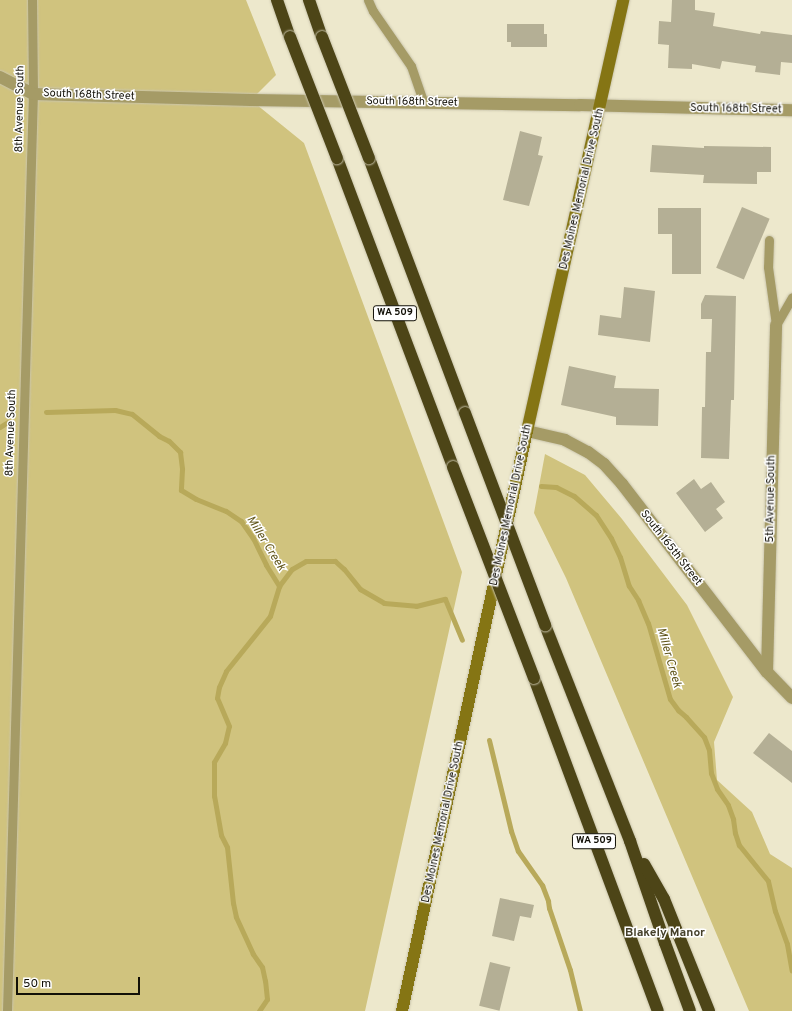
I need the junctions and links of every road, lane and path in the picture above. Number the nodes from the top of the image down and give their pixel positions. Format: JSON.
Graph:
{"nodes":[{"id":1,"x":32,"y":0,"type":"edge"},
{"id":2,"x":277,"y":0,"type":"edge"},
{"id":3,"x":309,"y":0,"type":"edge"},
{"id":4,"x":368,"y":0,"type":"edge"},
{"id":5,"x":623,"y":0,"type":"edge"},
{"id":6,"x":0,"y":77,"type":"edge"},
{"id":7,"x":33,"y":94,"type":"junction"},
{"id":8,"x":424,"y":103,"type":"junction"},
{"id":9,"x":601,"y":106,"type":"junction"},
{"id":10,"x":792,"y":110,"type":"edge"},
{"id":11,"x":769,"y":240,"type":"dead end"},
{"id":12,"x":792,"y":297,"type":"edge"},
{"id":13,"x":776,"y":325,"type":"junction"},
{"id":14,"x":527,"y":431,"type":"junction"},
{"id":15,"x":767,"y":672,"type":"junction"},
{"id":16,"x":792,"y":698,"type":"edge"},
{"id":17,"x":630,"y":841,"type":"junction"},
{"id":18,"x":656,"y":1009,"type":"edge"},
{"id":19,"x":7,"y":1011,"type":"edge"},
{"id":20,"x":402,"y":1011,"type":"edge"},
{"id":21,"x":690,"y":1011,"type":"edge"},
{"id":22,"x":709,"y":1011,"type":"edge"}],
"edges":[{"from":1,"to":7,"type":"lane","name":"8th Avenue South"},
{"from":2,"to":18,"type":"highway","number":"WA 509","bridge":true},
{"from":3,"to":17,"type":"highway","number":"WA 509","bridge":true},
{"from":4,"to":8,"type":"lane"},
{"from":5,"to":9,"type":"main road","name":"Des Moines Memorial Drive South"},
{"from":6,"to":7,"type":"street"},
{"from":7,"to":8,"type":"street","name":"South 168th Street"},
{"from":7,"to":19,"type":"lane","name":"8th Avenue South"},
{"from":8,"to":9,"type":"street","name":"South 168th Street"},
{"from":9,"to":10,"type":"street","name":"South 168th Street"},
{"from":9,"to":14,"type":"main road","name":"Des Moines Memorial Drive South"},
{"from":11,"to":13,"type":"lane"},
{"from":12,"to":13,"type":"lane"},
{"from":13,"to":15,"type":"street","name":"5th Avenue South"},
{"from":14,"to":15,"type":"street","name":"South 165th Street"},
{"from":14,"to":20,"type":"main road","name":"Des Moines Memorial Drive South"},
{"from":15,"to":16,"type":"street","name":"South 165th Street"},
{"from":17,"to":21,"type":"highway","number":"WA 509"},
{"from":17,"to":22,"type":"highway"}]}
